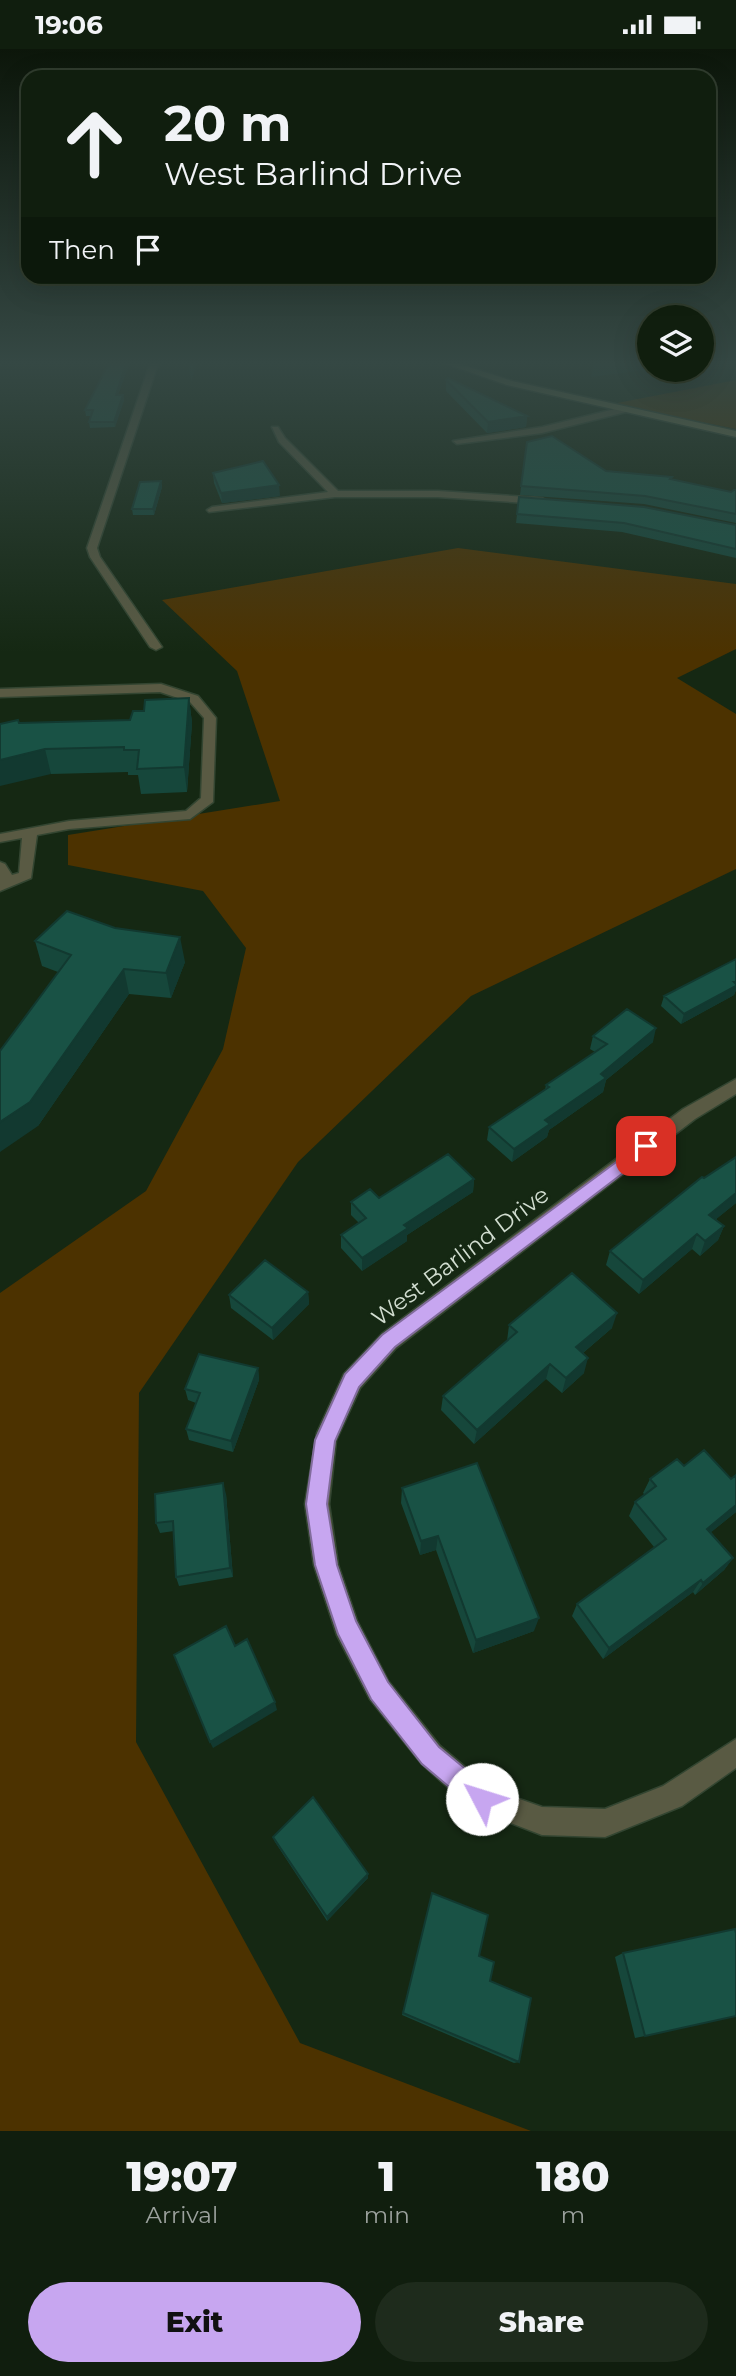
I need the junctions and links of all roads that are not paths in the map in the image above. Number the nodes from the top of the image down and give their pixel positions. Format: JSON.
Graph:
{"nodes":[{"id":1,"x":122,"y":458,"type":"edge"},
{"id":2,"x":300,"y":458,"type":"edge"},
{"id":3,"x":335,"y":494,"type":"junction"},
{"id":4,"x":557,"y":502,"type":"edge"},
{"id":5,"x":212,"y":510,"type":"dead end"},
{"id":6,"x":156,"y":647,"type":"dead end"},
{"id":7,"x":0,"y":693,"type":"edge"},
{"id":8,"x":30,"y":833,"type":"junction"},
{"id":9,"x":0,"y":838,"type":"edge"},
{"id":10,"x":0,"y":867,"type":"edge"},
{"id":11,"x":4,"y":884,"type":"edge"},
{"id":12,"x":736,"y":1086,"type":"edge"},
{"id":13,"x":736,"y":1752,"type":"edge"}],
"edges":[{"from":1,"to":6,"type":"street"},
{"from":2,"to":3,"type":"street"},
{"from":3,"to":4,"type":"street"},
{"from":3,"to":5,"type":"street"},
{"from":7,"to":8,"type":"street"},
{"from":8,"to":9,"type":"street"},
{"from":8,"to":11,"type":"street"},
{"from":10,"to":11,"type":"street"},
{"from":12,"to":13,"type":"street","name":"West Barlind Drive"}]}
